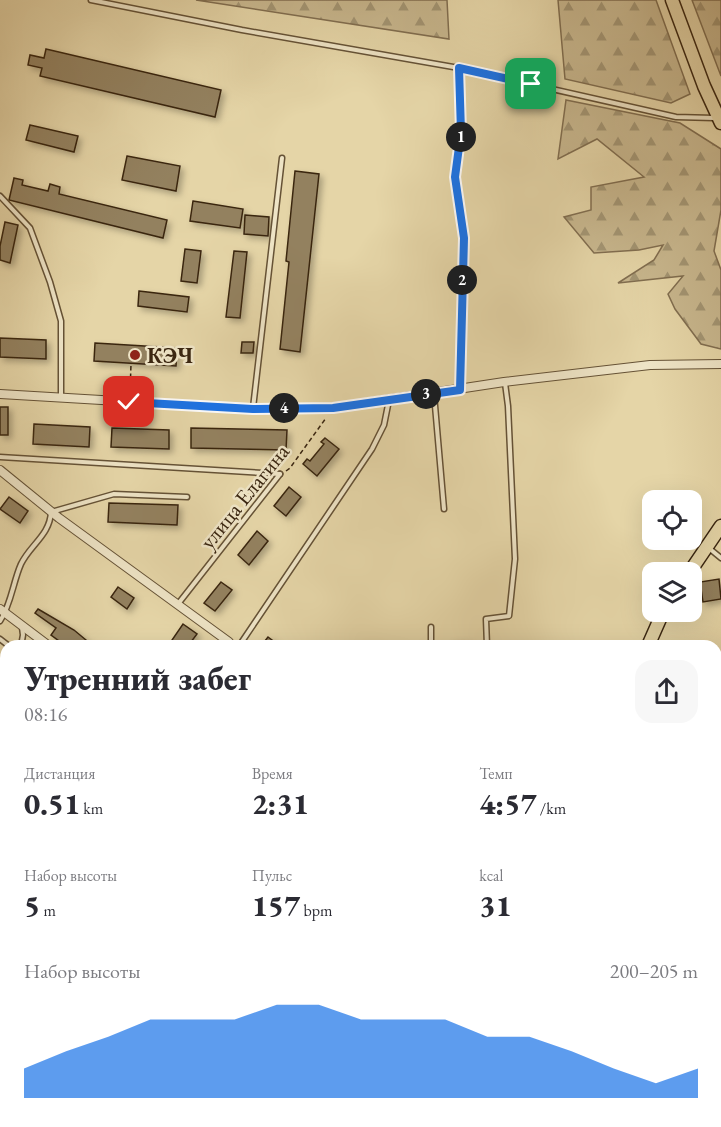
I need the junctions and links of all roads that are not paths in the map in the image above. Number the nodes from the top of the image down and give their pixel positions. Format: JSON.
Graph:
{"nodes":[{"id":1,"x":91,"y":0,"type":"edge"},
{"id":2,"x":672,"y":0,"type":"edge"},
{"id":3,"x":719,"y":120,"type":"edge"},
{"id":4,"x":282,"y":158,"type":"dead end"},
{"id":5,"x":0,"y":196,"type":"edge"},
{"id":6,"x":721,"y":364,"type":"edge"},
{"id":7,"x":504,"y":382,"type":"junction"},
{"id":8,"x":434,"y":393,"type":"junction"},
{"id":9,"x":0,"y":394,"type":"edge"},
{"id":10,"x":61,"y":398,"type":"junction"},
{"id":11,"x":389,"y":400,"type":"junction"},
{"id":12,"x":253,"y":409,"type":"junction"},
{"id":13,"x":0,"y":457,"type":"edge"},
{"id":14,"x":0,"y":470,"type":"edge"},
{"id":15,"x":187,"y":497,"type":"dead end"},
{"id":16,"x":444,"y":509,"type":"dead end"},
{"id":17,"x":51,"y":512,"type":"junction"},
{"id":18,"x":721,"y":526,"type":"edge"},
{"id":19,"x":713,"y":541,"type":"edge"},
{"id":20,"x":721,"y":558,"type":"edge"},
{"id":21,"x":697,"y":562,"type":"edge"},
{"id":22,"x":178,"y":604,"type":"junction"},
{"id":23,"x":3,"y":611,"type":"edge"},
{"id":24,"x":0,"y":621,"type":"edge"},
{"id":25,"x":659,"y":622,"type":"edge"},
{"id":26,"x":21,"y":625,"type":"junction"},
{"id":27,"x":431,"y":627,"type":"dead end"},
{"id":28,"x":22,"y":640,"type":"edge"},
{"id":29,"x":41,"y":640,"type":"edge"},
{"id":30,"x":225,"y":640,"type":"edge"},
{"id":31,"x":236,"y":640,"type":"edge"},
{"id":32,"x":431,"y":640,"type":"edge"},
{"id":33,"x":487,"y":640,"type":"edge"},
{"id":34,"x":651,"y":640,"type":"edge"}],
"edges":[{"from":1,"to":3,"type":"lane"},
{"from":2,"to":3,"type":"main road"},
{"from":4,"to":12,"type":"lane"},
{"from":5,"to":10,"type":"lane"},
{"from":6,"to":7,"type":"street"},
{"from":7,"to":8,"type":"street"},
{"from":7,"to":33,"type":"lane"},
{"from":8,"to":11,"type":"street"},
{"from":8,"to":16,"type":"lane"},
{"from":9,"to":10,"type":"street"},
{"from":10,"to":12,"type":"street"},
{"from":11,"to":12,"type":"street"},
{"from":11,"to":31,"type":"lane"},
{"from":13,"to":22,"type":"lane","name":"улица Елагина"},
{"from":14,"to":17,"type":"street"},
{"from":15,"to":17,"type":"lane"},
{"from":17,"to":22,"type":"street"},
{"from":17,"to":23,"type":"lane"},
{"from":18,"to":19,"type":"main road"},
{"from":19,"to":20,"type":"lane"},
{"from":19,"to":21,"type":"main road"},
{"from":22,"to":30,"type":"street"},
{"from":23,"to":24,"type":"lane"},
{"from":23,"to":26,"type":"street"},
{"from":25,"to":34,"type":"main road"},
{"from":26,"to":28,"type":"lane"},
{"from":26,"to":29,"type":"street"},
{"from":27,"to":32,"type":"lane"}]}
